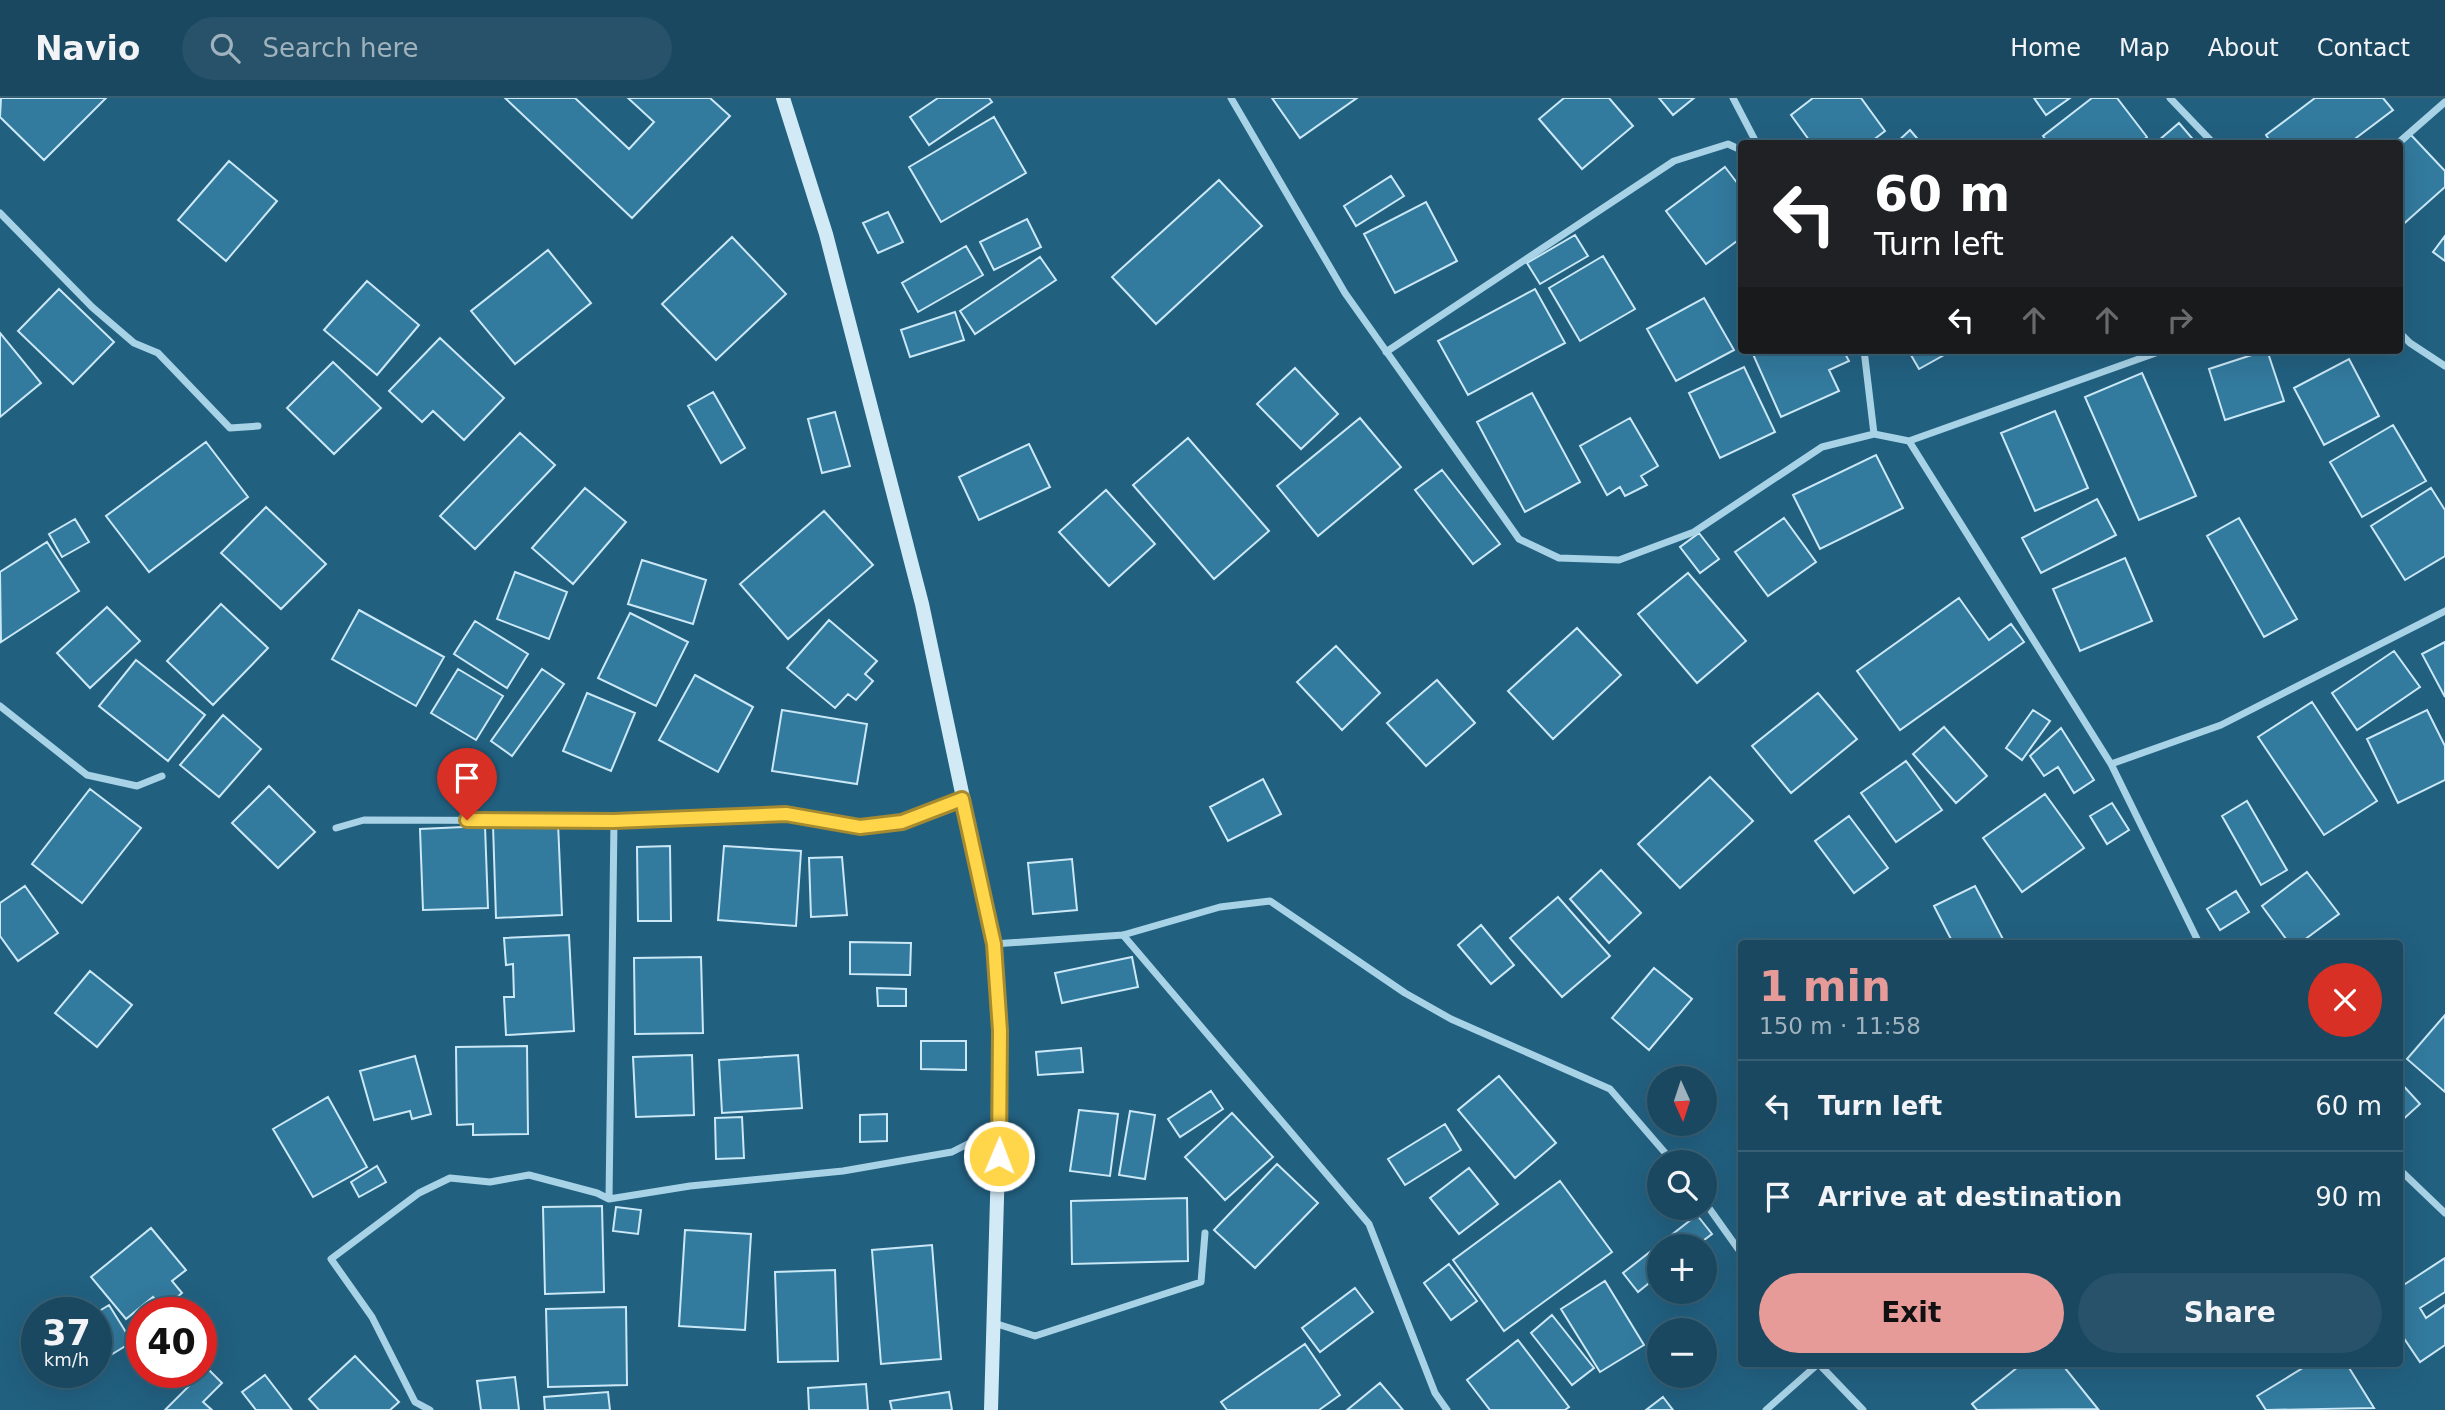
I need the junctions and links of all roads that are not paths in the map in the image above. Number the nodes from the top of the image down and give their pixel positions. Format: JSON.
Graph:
{"nodes":[{"id":1,"x":783,"y":98,"type":"edge"},
{"id":2,"x":1231,"y":98,"type":"edge"},
{"id":3,"x":1733,"y":98,"type":"edge"},
{"id":4,"x":2170,"y":98,"type":"edge"},
{"id":5,"x":2445,"y":102,"type":"edge"},
{"id":6,"x":1755,"y":140,"type":"edge"},
{"id":7,"x":2210,"y":140,"type":"edge"},
{"id":8,"x":2402,"y":140,"type":"edge"},
{"id":9,"x":1738,"y":149,"type":"edge"},
{"id":10,"x":0,"y":213,"type":"edge"},
{"id":11,"x":2403,"y":335,"type":"edge"},
{"id":12,"x":1386,"y":352,"type":"junction"},
{"id":13,"x":1864,"y":354,"type":"edge"},
{"id":14,"x":2153,"y":354,"type":"edge"},
{"id":15,"x":2445,"y":366,"type":"edge"},
{"id":16,"x":258,"y":426,"type":"dead end"},
{"id":17,"x":1874,"y":434,"type":"junction"},
{"id":18,"x":1909,"y":441,"type":"junction"},
{"id":19,"x":2445,"y":611,"type":"edge"},
{"id":20,"x":0,"y":706,"type":"edge"},
{"id":21,"x":2111,"y":764,"type":"junction"},
{"id":22,"x":162,"y":776,"type":"dead end"},
{"id":23,"x":962,"y":799,"type":"junction"},
{"id":24,"x":614,"y":821,"type":"junction"},
{"id":25,"x":336,"y":828,"type":"dead end"},
{"id":26,"x":1123,"y":935,"type":"junction"},
{"id":27,"x":2198,"y":940,"type":"edge"},
{"id":28,"x":994,"y":944,"type":"junction"},
{"id":29,"x":999,"y":1128,"type":"junction"},
{"id":30,"x":1663,"y":1150,"type":"edge"},
{"id":31,"x":2403,"y":1173,"type":"edge"},
{"id":32,"x":609,"y":1199,"type":"junction"},
{"id":33,"x":2445,"y":1213,"type":"edge"},
{"id":34,"x":1717,"y":1219,"type":"edge"},
{"id":35,"x":1205,"y":1233,"type":"dead end"},
{"id":36,"x":1738,"y":1249,"type":"edge"},
{"id":37,"x":994,"y":1323,"type":"junction"},
{"id":38,"x":1814,"y":1367,"type":"edge"},
{"id":39,"x":1822,"y":1367,"type":"edge"},
{"id":40,"x":430,"y":1410,"type":"edge"},
{"id":41,"x":991,"y":1410,"type":"edge"},
{"id":42,"x":1447,"y":1410,"type":"edge"},
{"id":43,"x":1766,"y":1410,"type":"edge"},
{"id":44,"x":1863,"y":1410,"type":"edge"}],
"edges":[{"from":1,"to":23,"type":"street"},
{"from":2,"to":12,"type":"street"},
{"from":3,"to":6,"type":"street"},
{"from":4,"to":7,"type":"street"},
{"from":5,"to":8,"type":"street"},
{"from":9,"to":12,"type":"street"},
{"from":10,"to":16,"type":"street"},
{"from":11,"to":15,"type":"street"},
{"from":12,"to":17,"type":"street"},
{"from":13,"to":17,"type":"street"},
{"from":14,"to":18,"type":"street"},
{"from":17,"to":18,"type":"street"},
{"from":18,"to":21,"type":"street"},
{"from":19,"to":21,"type":"street"},
{"from":20,"to":22,"type":"street"},
{"from":21,"to":27,"type":"street"},
{"from":23,"to":24,"type":"street"},
{"from":23,"to":28,"type":"street"},
{"from":24,"to":25,"type":"street"},
{"from":24,"to":32,"type":"street"},
{"from":26,"to":28,"type":"street"},
{"from":26,"to":30,"type":"street"},
{"from":26,"to":42,"type":"street"},
{"from":28,"to":29,"type":"street"},
{"from":29,"to":32,"type":"street"},
{"from":29,"to":37,"type":"street"},
{"from":31,"to":33,"type":"street"},
{"from":32,"to":40,"type":"street"},
{"from":34,"to":36,"type":"street"},
{"from":35,"to":37,"type":"street"},
{"from":37,"to":41,"type":"street"},
{"from":38,"to":43,"type":"street"},
{"from":39,"to":44,"type":"street"}]}
